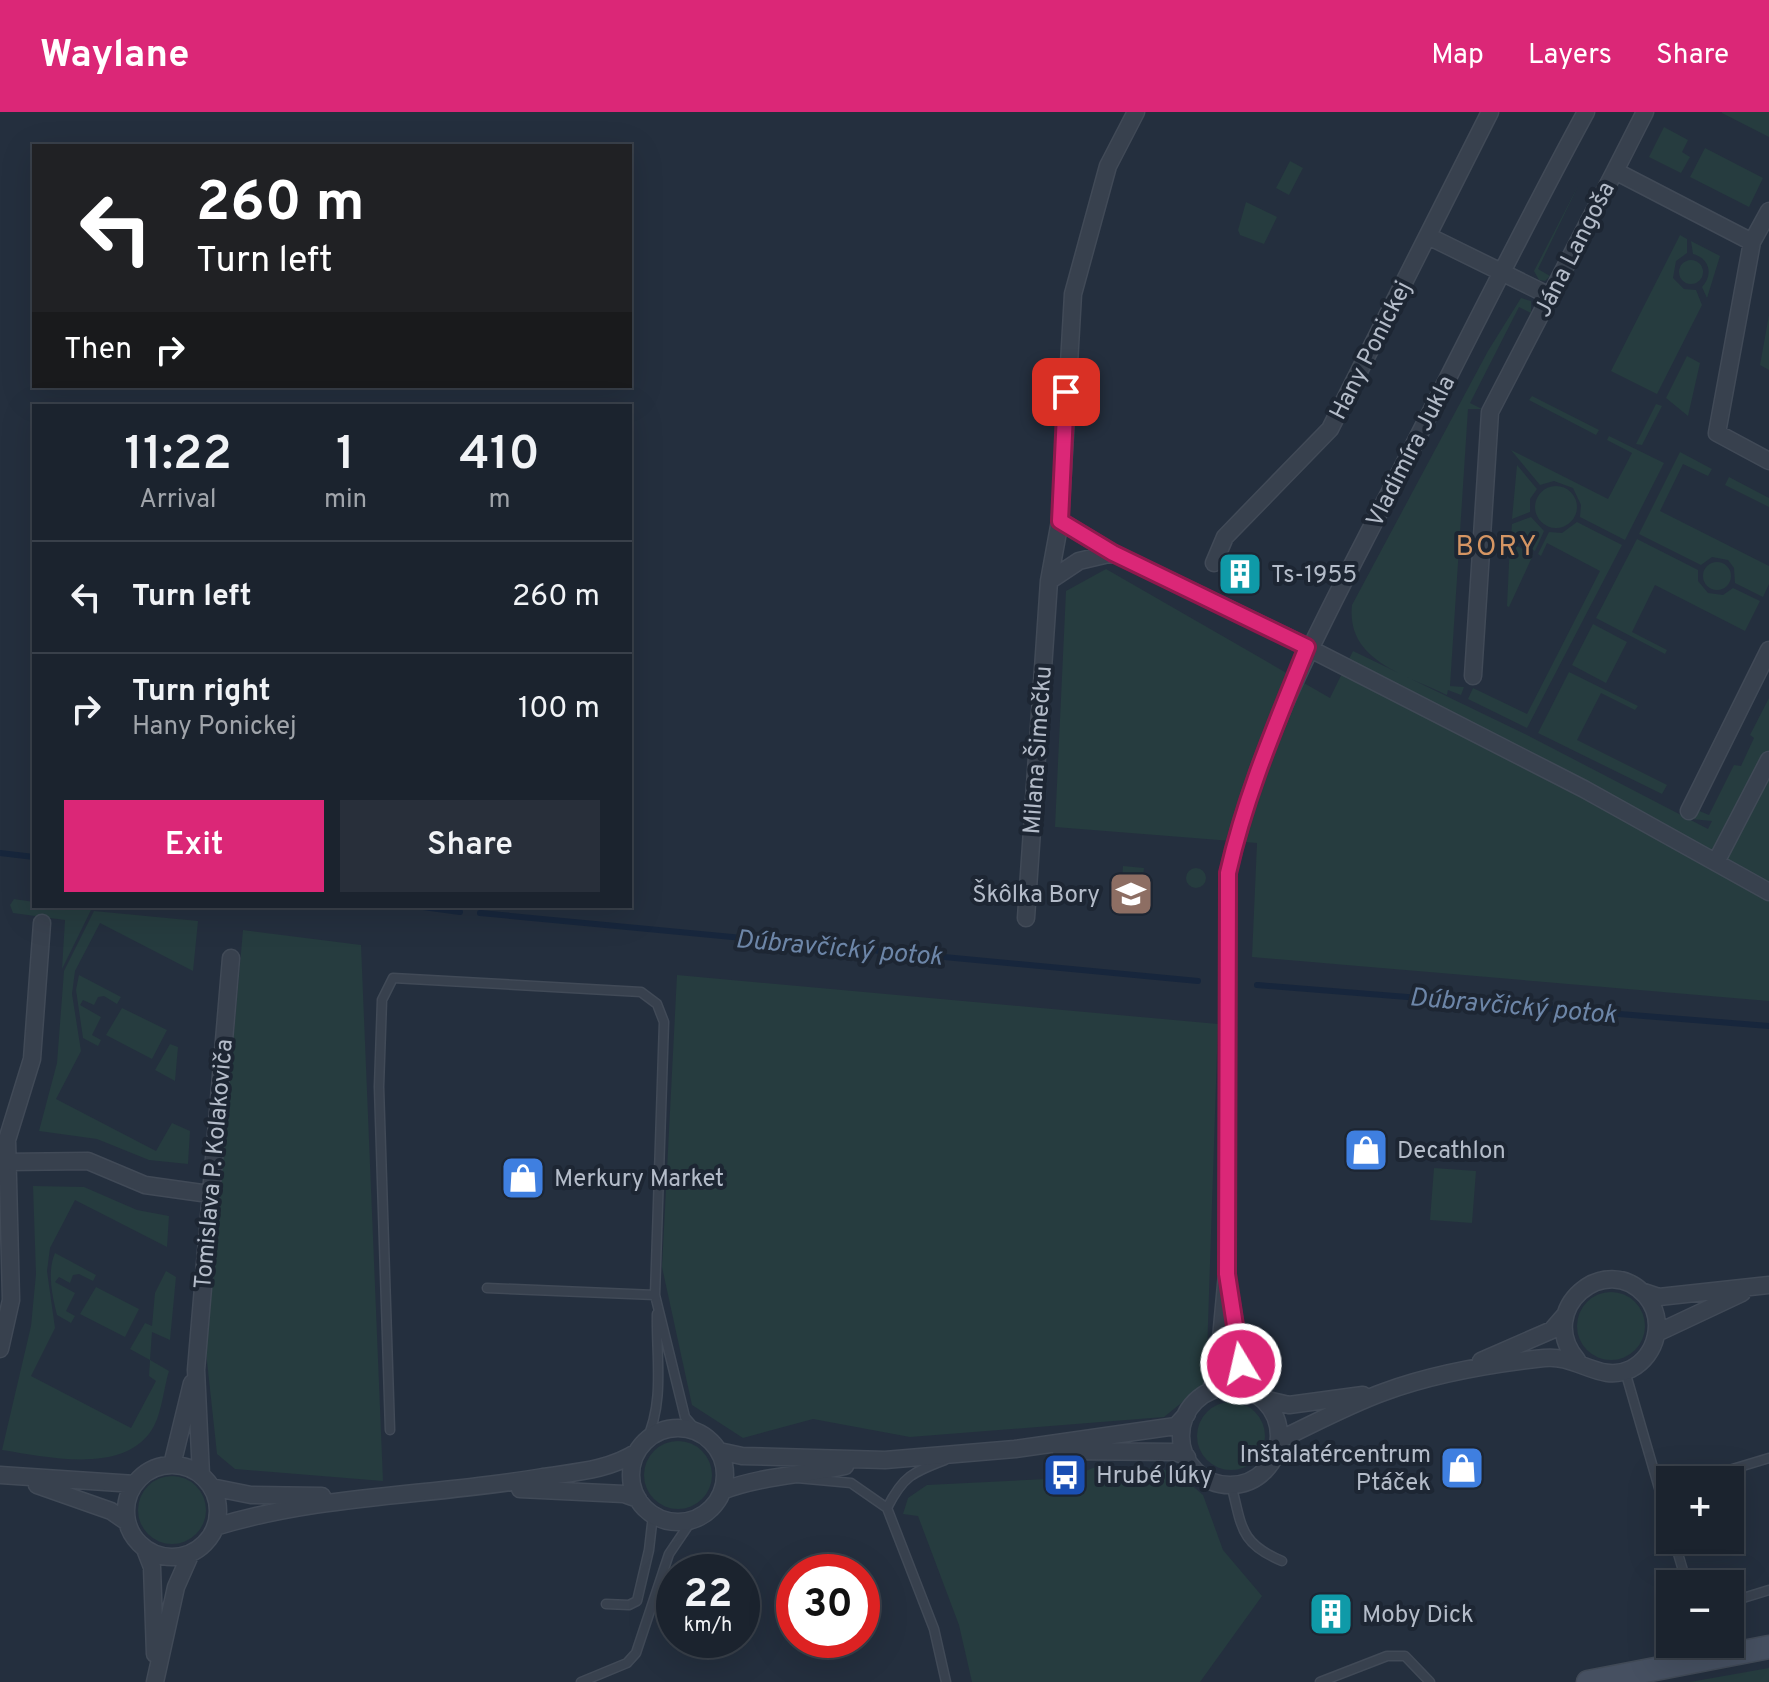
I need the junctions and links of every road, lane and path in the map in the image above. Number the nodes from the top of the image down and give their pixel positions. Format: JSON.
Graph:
{"nodes":[{"id":1,"x":1136,"y":112,"type":"edge"},
{"id":2,"x":1490,"y":112,"type":"edge"},
{"id":3,"x":1586,"y":112,"type":"edge"},
{"id":4,"x":1645,"y":112,"type":"edge"},
{"id":5,"x":1615,"y":171,"type":"junction"},
{"id":6,"x":1769,"y":211,"type":"edge"},
{"id":7,"x":1428,"y":236,"type":"junction"},
{"id":8,"x":1752,"y":242,"type":"junction"},
{"id":9,"x":1499,"y":272,"type":"junction"},
{"id":10,"x":1550,"y":296,"type":"junction"},
{"id":11,"x":1769,"y":461,"type":"edge"},
{"id":12,"x":1060,"y":521,"type":"junction"},
{"id":13,"x":1113,"y":553,"type":"junction"},
{"id":14,"x":1214,"y":563,"type":"dead end"},
{"id":15,"x":1049,"y":581,"type":"junction"},
{"id":16,"x":1307,"y":647,"type":"junction"},
{"id":17,"x":1769,"y":650,"type":"edge"},
{"id":18,"x":1473,"y":676,"type":"dead end"},
{"id":19,"x":1769,"y":760,"type":"edge"},
{"id":20,"x":1689,"y":811,"type":"dead end"},
{"id":21,"x":1716,"y":862,"type":"junction"},
{"id":22,"x":1769,"y":892,"type":"edge"},
{"id":23,"x":1026,"y":918,"type":"dead end"},
{"id":24,"x":42,"y":923,"type":"dead end"},
{"id":25,"x":231,"y":958,"type":"dead end"},
{"id":26,"x":6,"y":1162,"type":"junction"},
{"id":27,"x":209,"y":1194,"type":"junction"},
{"id":28,"x":1227,"y":1274,"type":"junction"},
{"id":29,"x":1763,"y":1286,"type":"edge"},
{"id":30,"x":487,"y":1288,"type":"dead end"},
{"id":31,"x":1641,"y":1291,"type":"junction"},
{"id":32,"x":656,"y":1300,"type":"junction"},
{"id":33,"x":1566,"y":1310,"type":"junction"},
{"id":34,"x":1657,"y":1333,"type":"junction"},
{"id":35,"x":0,"y":1349,"type":"edge"},
{"id":36,"x":1577,"y":1360,"type":"junction"},
{"id":37,"x":196,"y":1370,"type":"junction"},
{"id":38,"x":1459,"y":1371,"type":"junction"},
{"id":39,"x":1625,"y":1371,"type":"junction"},
{"id":40,"x":1210,"y":1391,"type":"junction"},
{"id":41,"x":1384,"y":1392,"type":"junction"},
{"id":42,"x":1256,"y":1395,"type":"junction"},
{"id":43,"x":1187,"y":1414,"type":"junction"},
{"id":44,"x":390,"y":1430,"type":"dead end"},
{"id":45,"x":698,"y":1432,"type":"junction"},
{"id":46,"x":1279,"y":1440,"type":"junction"},
{"id":47,"x":642,"y":1446,"type":"junction"},
{"id":48,"x":1015,"y":1449,"type":"junction"},
{"id":49,"x":719,"y":1451,"type":"junction"},
{"id":50,"x":963,"y":1453,"type":"junction"},
{"id":51,"x":1187,"y":1457,"type":"junction"},
{"id":52,"x":1769,"y":1458,"type":"edge"},
{"id":53,"x":871,"y":1460,"type":"junction"},
{"id":54,"x":172,"y":1465,"type":"junction"},
{"id":55,"x":1742,"y":1466,"type":"edge"},
{"id":56,"x":8,"y":1476,"type":"edge"},
{"id":57,"x":793,"y":1477,"type":"junction"},
{"id":58,"x":1656,"y":1477,"type":"edge"},
{"id":59,"x":206,"y":1481,"type":"junction"},
{"id":60,"x":135,"y":1484,"type":"junction"},
{"id":61,"x":1231,"y":1484,"type":"junction"},
{"id":62,"x":486,"y":1487,"type":"junction"},
{"id":63,"x":722,"y":1491,"type":"junction"},
{"id":64,"x":363,"y":1497,"type":"junction"},
{"id":65,"x":638,"y":1499,"type":"junction"},
{"id":66,"x":887,"y":1508,"type":"junction"},
{"id":67,"x":653,"y":1515,"type":"junction"},
{"id":68,"x":692,"y":1520,"type":"junction"},
{"id":69,"x":127,"y":1522,"type":"junction"},
{"id":70,"x":215,"y":1527,"type":"junction"},
{"id":71,"x":145,"y":1549,"type":"junction"},
{"id":72,"x":191,"y":1553,"type":"junction"},
{"id":73,"x":1282,"y":1561,"type":"dead end"},
{"id":74,"x":1769,"y":1590,"type":"edge"},
{"id":75,"x":1744,"y":1598,"type":"edge"},
{"id":76,"x":606,"y":1604,"type":"dead end"},
{"id":77,"x":1769,"y":1647,"type":"edge"},
{"id":78,"x":156,"y":1680,"type":"edge"},
{"id":79,"x":581,"y":1682,"type":"edge"},
{"id":80,"x":946,"y":1682,"type":"edge"},
{"id":81,"x":1320,"y":1682,"type":"edge"},
{"id":82,"x":1430,"y":1682,"type":"edge"},
{"id":83,"x":1588,"y":1682,"type":"edge"}],
"edges":[{"from":1,"to":12,"type":"street"},
{"from":2,"to":7,"type":"street","name":"Hany Ponickej"},
{"from":3,"to":9,"type":"street","name":"Vladimíra Jukla"},
{"from":4,"to":5,"type":"street"},
{"from":5,"to":8,"type":"street","name":"Jána Langoša"},
{"from":5,"to":10,"type":"street","name":"Jána Langoša"},
{"from":6,"to":8,"type":"street"},
{"from":7,"to":9,"type":"street"},
{"from":7,"to":14,"type":"street","name":"Hany Ponickej"},
{"from":8,"to":11,"type":"street"},
{"from":9,"to":10,"type":"street"},
{"from":9,"to":16,"type":"street","name":"Vladimíra Jukla"},
{"from":10,"to":18,"type":"street","name":"Jána Langoša"},
{"from":12,"to":13,"type":"street"},
{"from":12,"to":15,"type":"street","name":"Milana Šimečku"},
{"from":13,"to":15,"type":"street"},
{"from":13,"to":16,"type":"street"},
{"from":15,"to":23,"type":"street","name":"Milana Šimečku"},
{"from":16,"to":21,"type":"street"},
{"from":16,"to":28,"type":"street","name":"Vladimíra Jukla"},
{"from":17,"to":20,"type":"street"},
{"from":19,"to":21,"type":"street"},
{"from":21,"to":22,"type":"street"},
{"from":24,"to":26,"type":"street"},
{"from":25,"to":27,"type":"street","name":"Tomislava P. Kolakoviča"},
{"from":26,"to":27,"type":"street"},
{"from":26,"to":35,"type":"street"},
{"from":27,"to":37,"type":"street","name":"Tomislava P. Kolakoviča"},
{"from":28,"to":40,"type":"street","name":"Vladimíra Jukla"},
{"from":28,"to":42,"type":"street","name":"Vladimíra Jukla"},
{"from":29,"to":31,"type":"street"},
{"from":29,"to":34,"type":"street"},
{"from":30,"to":32,"type":"lane"},
{"from":31,"to":33,"type":"street"},
{"from":31,"to":34,"type":"street"},
{"from":32,"to":44,"type":"lane"},
{"from":32,"to":45,"type":"lane"},
{"from":32,"to":47,"type":"lane"},
{"from":33,"to":36,"type":"street"},
{"from":33,"to":38,"type":"street"},
{"from":34,"to":39,"type":"street"},
{"from":36,"to":38,"type":"street"},
{"from":36,"to":39,"type":"street"},
{"from":37,"to":54,"type":"street","name":"Tomislava P. Kolakoviča"},
{"from":37,"to":59,"type":"street","name":"Tomislava P. Kolakoviča"},
{"from":38,"to":41,"type":"street"},
{"from":39,"to":58,"type":"lane"},
{"from":40,"to":42,"type":"street"},
{"from":40,"to":43,"type":"street"},
{"from":41,"to":42,"type":"street"},
{"from":41,"to":46,"type":"street"},
{"from":42,"to":46,"type":"street"},
{"from":43,"to":48,"type":"street"},
{"from":43,"to":51,"type":"street"},
{"from":45,"to":47,"type":"street"},
{"from":45,"to":49,"type":"street"},
{"from":46,"to":61,"type":"street"},
{"from":47,"to":62,"type":"street"},
{"from":47,"to":65,"type":"street"},
{"from":48,"to":50,"type":"street"},
{"from":48,"to":51,"type":"street"},
{"from":49,"to":53,"type":"street"},
{"from":49,"to":63,"type":"street"},
{"from":50,"to":53,"type":"street"},
{"from":50,"to":66,"type":"lane"},
{"from":51,"to":61,"type":"street"},
{"from":52,"to":55,"type":"lane"},
{"from":53,"to":57,"type":"street"},
{"from":54,"to":59,"type":"street"},
{"from":54,"to":60,"type":"street"},
{"from":56,"to":60,"type":"street"},
{"from":56,"to":69,"type":"street"},
{"from":57,"to":63,"type":"street"},
{"from":57,"to":66,"type":"lane"},
{"from":59,"to":64,"type":"street"},
{"from":59,"to":70,"type":"street"},
{"from":60,"to":69,"type":"street"},
{"from":61,"to":73,"type":"lane"},
{"from":62,"to":64,"type":"street"},
{"from":62,"to":65,"type":"street"},
{"from":63,"to":68,"type":"street"},
{"from":64,"to":70,"type":"street"},
{"from":65,"to":67,"type":"street"},
{"from":66,"to":80,"type":"lane"},
{"from":67,"to":68,"type":"street"},
{"from":67,"to":76,"type":"lane"},
{"from":68,"to":79,"type":"lane"},
{"from":69,"to":71,"type":"street"},
{"from":70,"to":72,"type":"street"},
{"from":71,"to":72,"type":"street"},
{"from":71,"to":78,"type":"street"},
{"from":72,"to":78,"type":"street"},
{"from":74,"to":75,"type":"lane"},
{"from":77,"to":83,"type":"main road"},
{"from":81,"to":82,"type":"lane"}]}
